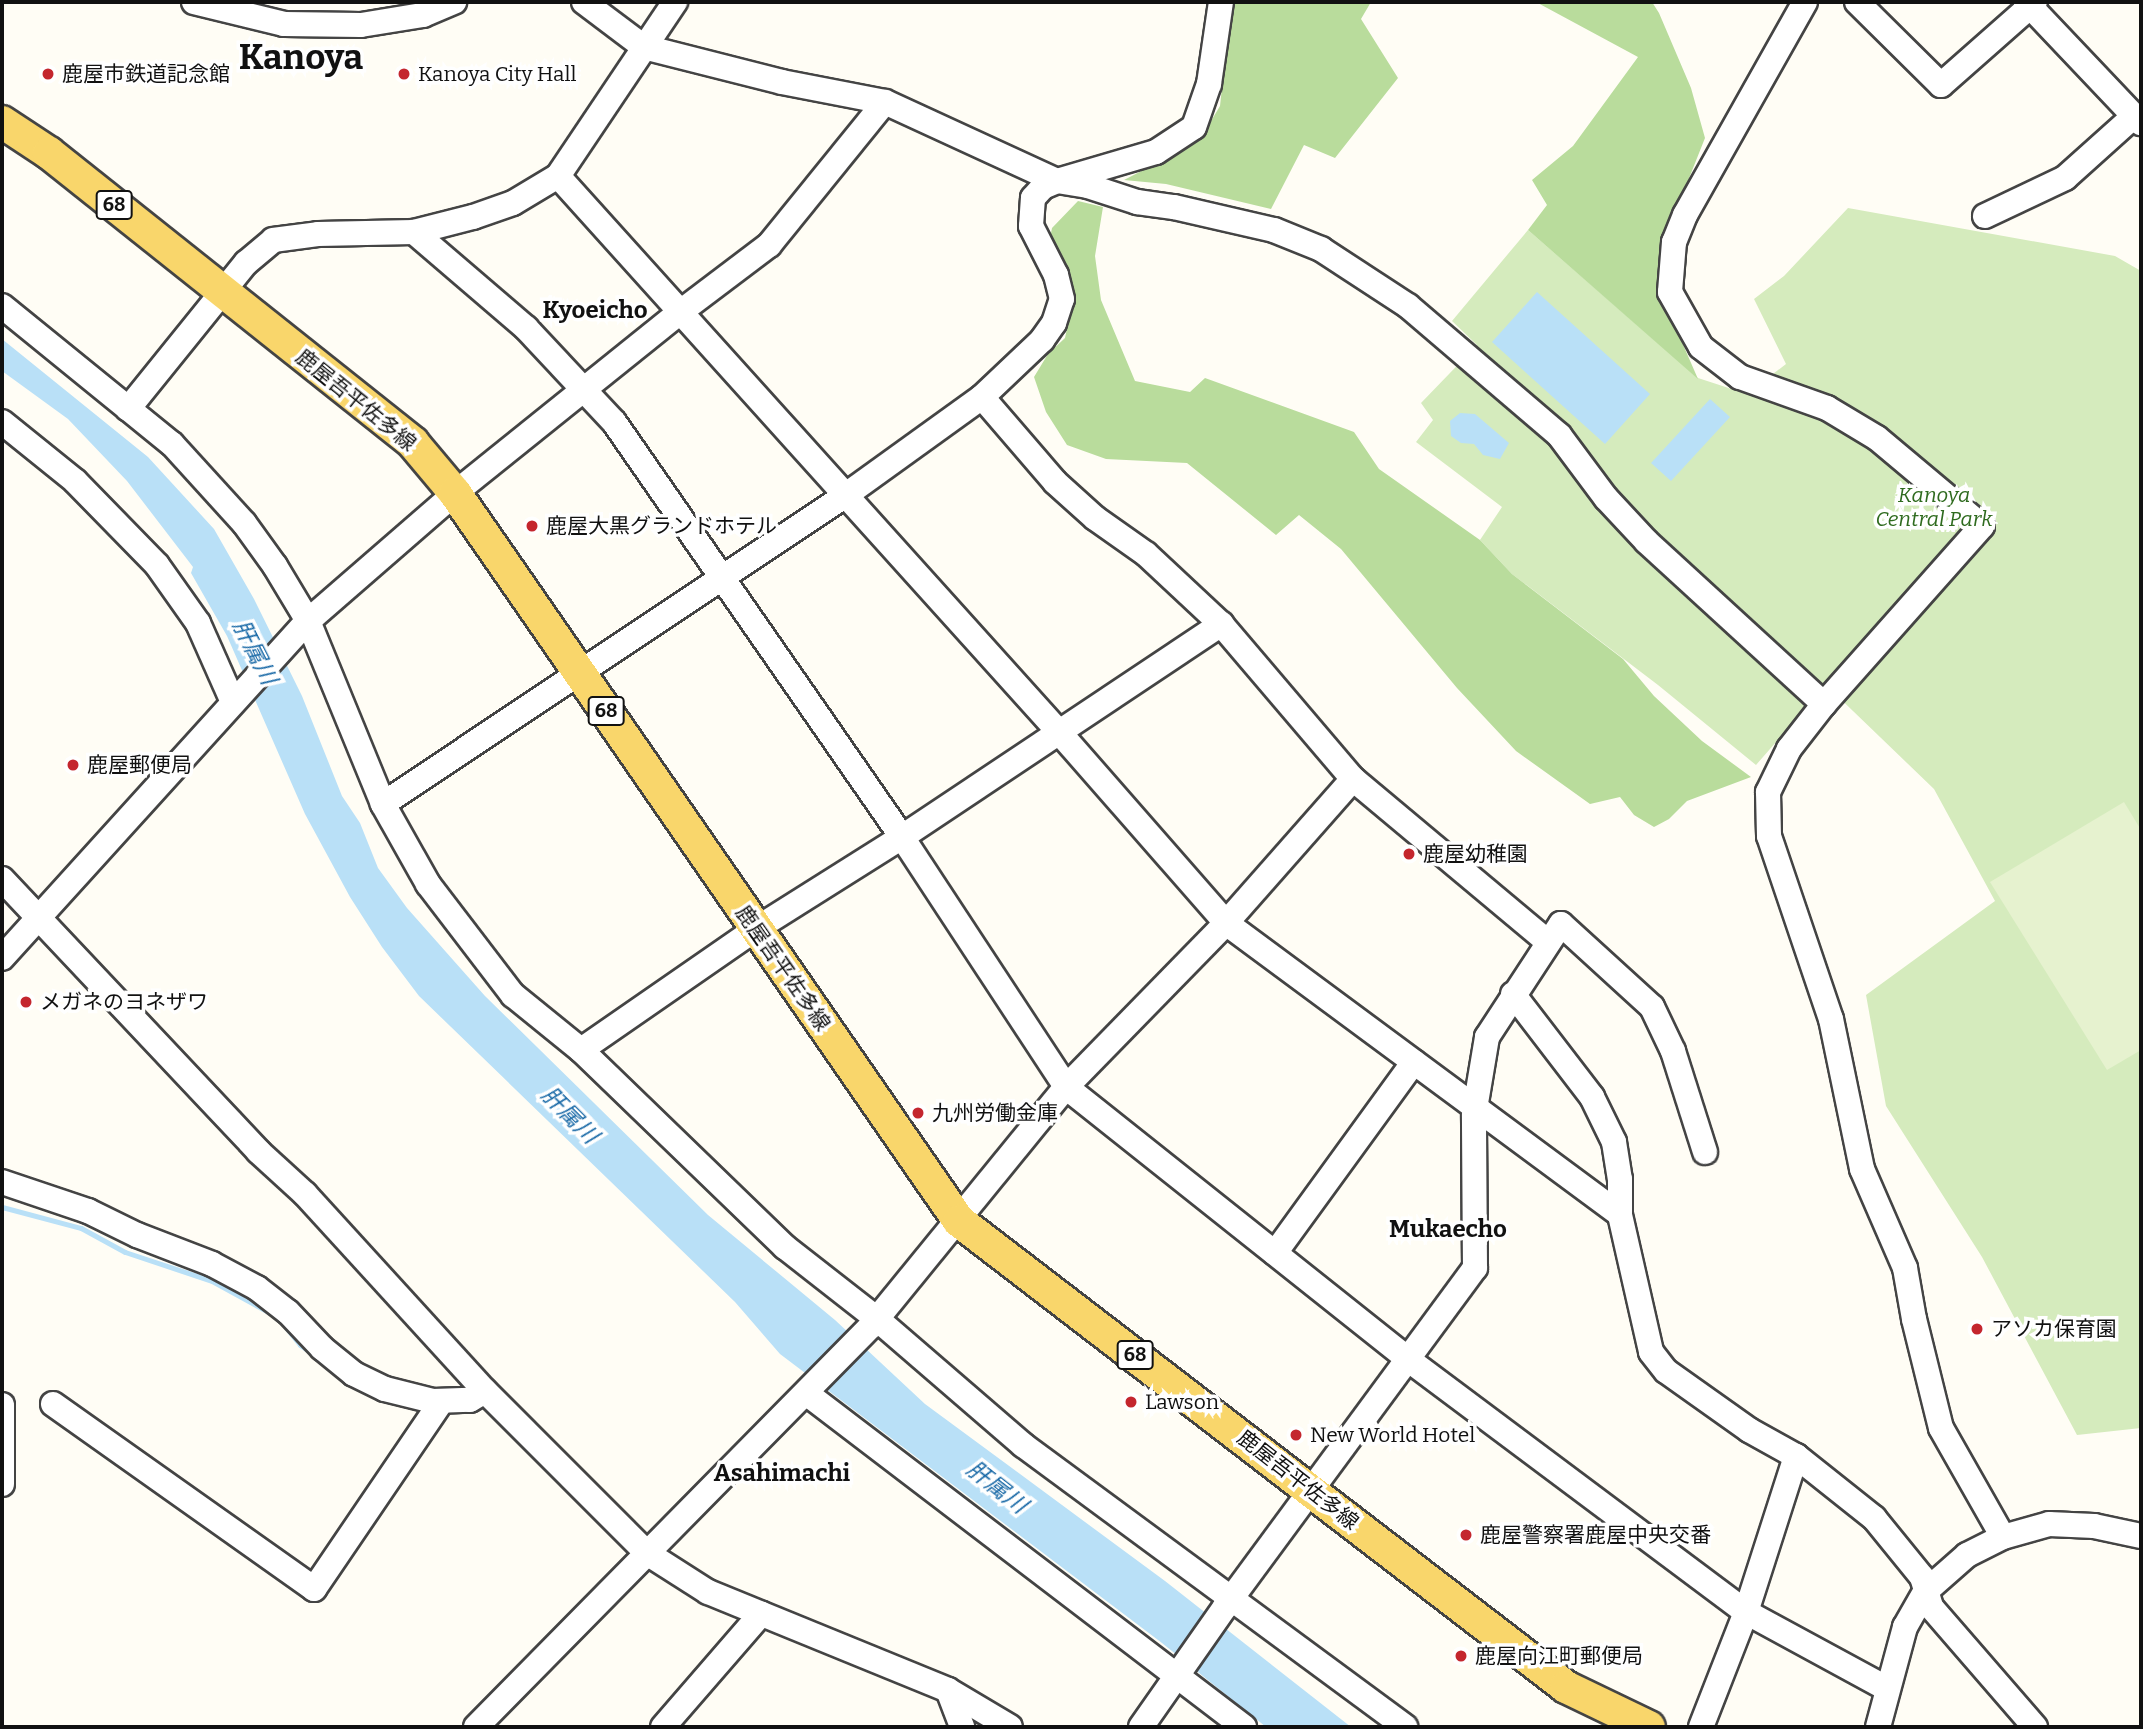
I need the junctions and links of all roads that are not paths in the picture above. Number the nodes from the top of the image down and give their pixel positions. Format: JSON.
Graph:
{"nodes":[{"id":1,"x":194,"y":2,"type":"edge"},
{"id":2,"x":454,"y":2,"type":"edge"},
{"id":3,"x":584,"y":2,"type":"edge"},
{"id":4,"x":675,"y":2,"type":"edge"},
{"id":5,"x":1220,"y":2,"type":"edge"},
{"id":6,"x":1805,"y":2,"type":"edge"},
{"id":7,"x":1857,"y":2,"type":"edge"},
{"id":8,"x":2030,"y":3,"type":"edge"},
{"id":9,"x":644,"y":47,"type":"junction"},
{"id":10,"x":885,"y":102,"type":"junction"},
{"id":11,"x":2138,"y":119,"type":"edge"},
{"id":12,"x":2,"y":122,"type":"edge"},
{"id":13,"x":558,"y":176,"type":"junction"},
{"id":14,"x":1057,"y":181,"type":"junction"},
{"id":15,"x":1985,"y":216,"type":"dead end"},
{"id":16,"x":414,"y":232,"type":"junction"},
{"id":17,"x":222,"y":294,"type":"junction"},
{"id":18,"x":2,"y":306,"type":"edge"},
{"id":19,"x":679,"y":313,"type":"junction"},
{"id":20,"x":586,"y":388,"type":"junction"},
{"id":21,"x":982,"y":397,"type":"junction"},
{"id":22,"x":128,"y":409,"type":"junction"},
{"id":23,"x":2,"y":422,"type":"edge"},
{"id":24,"x":455,"y":493,"type":"junction"},
{"id":25,"x":846,"y":495,"type":"junction"},
{"id":26,"x":720,"y":578,"type":"junction"},
{"id":27,"x":304,"y":624,"type":"junction"},
{"id":28,"x":1221,"y":624,"type":"junction"},
{"id":29,"x":579,"y":673,"type":"junction"},
{"id":30,"x":238,"y":697,"type":"junction"},
{"id":31,"x":1824,"y":704,"type":"junction"},
{"id":32,"x":1059,"y":732,"type":"junction"},
{"id":33,"x":1353,"y":779,"type":"junction"},
{"id":34,"x":383,"y":804,"type":"junction"},
{"id":35,"x":902,"y":836,"type":"junction"},
{"id":36,"x":2,"y":879,"type":"edge"},
{"id":37,"x":38,"y":917,"type":"junction"},
{"id":38,"x":1226,"y":923,"type":"junction"},
{"id":39,"x":757,"y":929,"type":"junction"},
{"id":40,"x":1548,"y":942,"type":"junction"},
{"id":41,"x":2,"y":958,"type":"edge"},
{"id":42,"x":1513,"y":994,"type":"junction"},
{"id":43,"x":580,"y":1050,"type":"junction"},
{"id":44,"x":1414,"y":1062,"type":"junction"},
{"id":45,"x":1066,"y":1087,"type":"junction"},
{"id":46,"x":1475,"y":1108,"type":"junction"},
{"id":47,"x":1705,"y":1152,"type":"dead end"},
{"id":48,"x":2,"y":1182,"type":"edge"},
{"id":49,"x":1620,"y":1215,"type":"junction"},
{"id":50,"x":959,"y":1221,"type":"junction"},
{"id":51,"x":1275,"y":1253,"type":"junction"},
{"id":52,"x":874,"y":1322,"type":"junction"},
{"id":53,"x":1409,"y":1360,"type":"junction"},
{"id":54,"x":810,"y":1388,"type":"junction"},
{"id":55,"x":485,"y":1391,"type":"junction"},
{"id":56,"x":442,"y":1401,"type":"junction"},
{"id":57,"x":53,"y":1404,"type":"dead end"},
{"id":58,"x":2,"y":1405,"type":"edge"},
{"id":59,"x":1796,"y":1456,"type":"junction"},
{"id":60,"x":2,"y":1484,"type":"edge"},
{"id":61,"x":1312,"y":1489,"type":"junction"},
{"id":62,"x":2141,"y":1536,"type":"edge"},
{"id":63,"x":2003,"y":1537,"type":"junction"},
{"id":64,"x":648,"y":1553,"type":"junction"},
{"id":65,"x":1925,"y":1592,"type":"junction"},
{"id":66,"x":1228,"y":1603,"type":"junction"},
{"id":67,"x":1746,"y":1612,"type":"junction"},
{"id":68,"x":761,"y":1614,"type":"junction"},
{"id":69,"x":1178,"y":1674,"type":"junction"},
{"id":70,"x":1886,"y":1688,"type":"junction"},
{"id":71,"x":947,"y":1690,"type":"junction"},
{"id":72,"x":476,"y":1727,"type":"edge"},
{"id":73,"x":663,"y":1727,"type":"edge"},
{"id":74,"x":962,"y":1727,"type":"edge"},
{"id":75,"x":1010,"y":1727,"type":"edge"},
{"id":76,"x":1141,"y":1727,"type":"edge"},
{"id":77,"x":1244,"y":1727,"type":"edge"},
{"id":78,"x":1405,"y":1727,"type":"edge"},
{"id":79,"x":1649,"y":1727,"type":"edge"},
{"id":80,"x":1701,"y":1727,"type":"edge"},
{"id":81,"x":1878,"y":1727,"type":"edge"},
{"id":82,"x":2035,"y":1727,"type":"edge"}],
"edges":[{"from":1,"to":2,"type":"street"},
{"from":3,"to":9,"type":"street"},
{"from":4,"to":9,"type":"street"},
{"from":5,"to":14,"type":"street"},
{"from":6,"to":31,"type":"street"},
{"from":7,"to":8,"type":"street"},
{"from":8,"to":11,"type":"street"},
{"from":9,"to":10,"type":"street"},
{"from":9,"to":13,"type":"street"},
{"from":10,"to":14,"type":"street"},
{"from":10,"to":19,"type":"street"},
{"from":11,"to":15,"type":"street"},
{"from":12,"to":17,"type":"main road","name":"鹿屋吾平佐多線","number":"68"},
{"from":13,"to":16,"type":"street"},
{"from":13,"to":19,"type":"street"},
{"from":14,"to":21,"type":"street"},
{"from":14,"to":31,"type":"street"},
{"from":16,"to":17,"type":"street"},
{"from":16,"to":20,"type":"street"},
{"from":17,"to":22,"type":"street"},
{"from":17,"to":24,"type":"main road","name":"鹿屋吾平佐多線","number":"68"},
{"from":18,"to":22,"type":"street"},
{"from":19,"to":20,"type":"street"},
{"from":19,"to":25,"type":"street"},
{"from":20,"to":24,"type":"street"},
{"from":20,"to":26,"type":"street"},
{"from":21,"to":25,"type":"street"},
{"from":21,"to":28,"type":"street"},
{"from":22,"to":27,"type":"street"},
{"from":23,"to":30,"type":"street"},
{"from":24,"to":27,"type":"street"},
{"from":24,"to":29,"type":"main road","name":"鹿屋吾平佐多線","number":"68"},
{"from":25,"to":26,"type":"street"},
{"from":25,"to":32,"type":"street"},
{"from":26,"to":29,"type":"street"},
{"from":26,"to":35,"type":"street"},
{"from":27,"to":30,"type":"street"},
{"from":27,"to":34,"type":"street"},
{"from":28,"to":32,"type":"street"},
{"from":28,"to":33,"type":"street"},
{"from":29,"to":34,"type":"street"},
{"from":29,"to":39,"type":"main road","name":"鹿屋吾平佐多線","number":"68"},
{"from":30,"to":37,"type":"street"},
{"from":31,"to":63,"type":"street"},
{"from":32,"to":35,"type":"street"},
{"from":32,"to":38,"type":"street"},
{"from":33,"to":38,"type":"street"},
{"from":33,"to":40,"type":"street"},
{"from":34,"to":43,"type":"street"},
{"from":35,"to":39,"type":"street"},
{"from":35,"to":45,"type":"street"},
{"from":36,"to":37,"type":"street"},
{"from":37,"to":41,"type":"street"},
{"from":37,"to":55,"type":"street"},
{"from":38,"to":44,"type":"street"},
{"from":38,"to":45,"type":"street"},
{"from":39,"to":43,"type":"street"},
{"from":39,"to":50,"type":"main road","name":"鹿屋吾平佐多線","number":"68"},
{"from":40,"to":42,"type":"street"},
{"from":40,"to":47,"type":"street"},
{"from":42,"to":46,"type":"street"},
{"from":42,"to":49,"type":"street"},
{"from":43,"to":52,"type":"street"},
{"from":44,"to":46,"type":"street"},
{"from":44,"to":51,"type":"street"},
{"from":45,"to":50,"type":"street"},
{"from":45,"to":51,"type":"street"},
{"from":46,"to":49,"type":"street"},
{"from":46,"to":53,"type":"street"},
{"from":48,"to":56,"type":"street"},
{"from":49,"to":59,"type":"street"},
{"from":50,"to":52,"type":"street"},
{"from":50,"to":61,"type":"main road","name":"鹿屋吾平佐多線","number":"68"},
{"from":51,"to":53,"type":"street"},
{"from":52,"to":54,"type":"street"},
{"from":52,"to":66,"type":"street"},
{"from":53,"to":61,"type":"street"},
{"from":53,"to":67,"type":"street"},
{"from":54,"to":64,"type":"street"},
{"from":54,"to":69,"type":"street"},
{"from":55,"to":56,"type":"street"},
{"from":55,"to":64,"type":"street"},
{"from":56,"to":57,"type":"street"},
{"from":58,"to":60,"type":"street"},
{"from":59,"to":65,"type":"street"},
{"from":59,"to":67,"type":"street"},
{"from":61,"to":66,"type":"street"},
{"from":61,"to":79,"type":"main road","name":"鹿屋吾平佐多線","number":"68"},
{"from":62,"to":63,"type":"street"},
{"from":63,"to":65,"type":"street"},
{"from":64,"to":68,"type":"street"},
{"from":64,"to":72,"type":"street"},
{"from":65,"to":70,"type":"street"},
{"from":65,"to":82,"type":"street"},
{"from":66,"to":69,"type":"street"},
{"from":66,"to":78,"type":"street"},
{"from":67,"to":70,"type":"street"},
{"from":67,"to":80,"type":"street"},
{"from":68,"to":71,"type":"street"},
{"from":68,"to":73,"type":"street"},
{"from":69,"to":76,"type":"street"},
{"from":69,"to":77,"type":"street"},
{"from":70,"to":81,"type":"street"},
{"from":71,"to":74,"type":"street"},
{"from":71,"to":75,"type":"street"}]}
